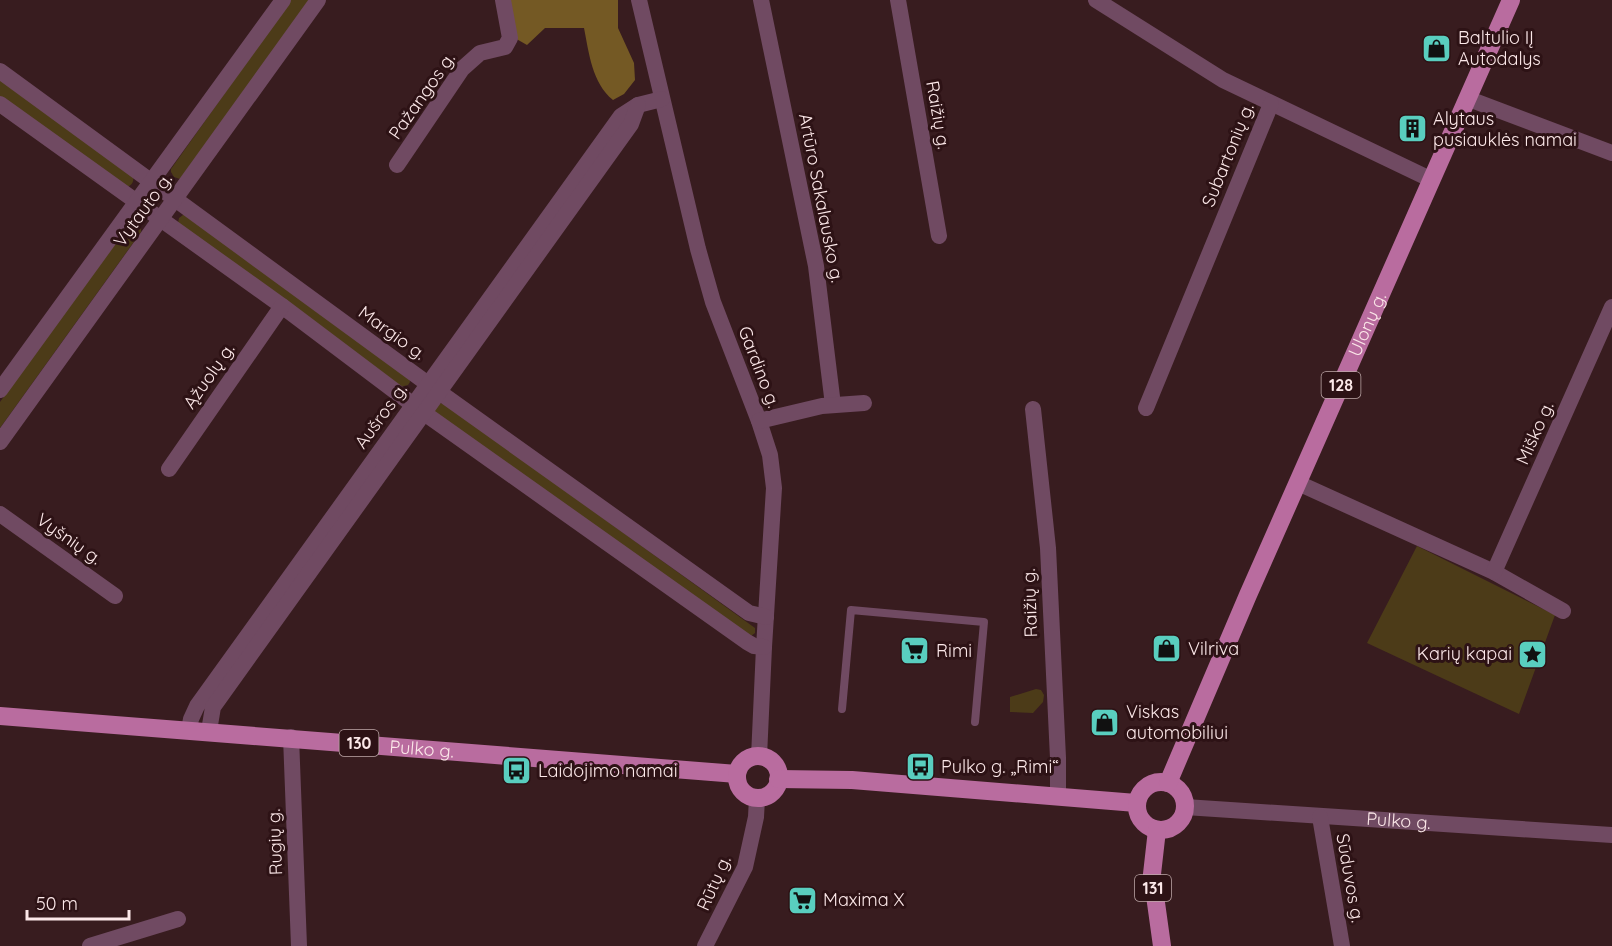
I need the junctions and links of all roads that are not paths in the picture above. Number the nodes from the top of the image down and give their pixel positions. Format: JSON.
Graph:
{"nodes":[{"id":1,"x":283,"y":0,"type":"edge"},
{"id":2,"x":318,"y":0,"type":"edge"},
{"id":3,"x":503,"y":0,"type":"edge"},
{"id":4,"x":639,"y":0,"type":"edge"},
{"id":5,"x":761,"y":0,"type":"edge"},
{"id":6,"x":898,"y":0,"type":"edge"},
{"id":7,"x":1096,"y":0,"type":"edge"},
{"id":8,"x":1511,"y":0,"type":"edge"},
{"id":9,"x":0,"y":71,"type":"edge"},
{"id":10,"x":662,"y":99,"type":"junction"},
{"id":11,"x":1469,"y":99,"type":"junction"},
{"id":12,"x":0,"y":104,"type":"edge"},
{"id":13,"x":1271,"y":104,"type":"junction"},
{"id":14,"x":1612,"y":153,"type":"edge"},
{"id":15,"x":397,"y":165,"type":"dead end"},
{"id":16,"x":1432,"y":180,"type":"junction"},
{"id":17,"x":151,"y":182,"type":"junction"},
{"id":18,"x":175,"y":199,"type":"junction"},
{"id":19,"x":136,"y":202,"type":"junction"},
{"id":20,"x":160,"y":219,"type":"junction"},
{"id":21,"x":939,"y":236,"type":"dead end"},
{"id":22,"x":282,"y":306,"type":"junction"},
{"id":23,"x":1612,"y":309,"type":"edge"},
{"id":24,"x":434,"y":388,"type":"junction"},
{"id":25,"x":0,"y":390,"type":"edge"},
{"id":26,"x":864,"y":403,"type":"dead end"},
{"id":27,"x":833,"y":405,"type":"junction"},
{"id":28,"x":1146,"y":408,"type":"dead end"},
{"id":29,"x":419,"y":409,"type":"junction"},
{"id":30,"x":1034,"y":409,"type":"dead end"},
{"id":31,"x":759,"y":421,"type":"junction"},
{"id":32,"x":0,"y":442,"type":"edge"},
{"id":33,"x":169,"y":468,"type":"dead end"},
{"id":34,"x":1298,"y":483,"type":"junction"},
{"id":35,"x":0,"y":514,"type":"edge"},
{"id":36,"x":1494,"y":572,"type":"junction"},
{"id":37,"x":115,"y":596,"type":"dead end"},
{"id":38,"x":1563,"y":611,"type":"dead end"},
{"id":39,"x":766,"y":616,"type":"junction"},
{"id":40,"x":764,"y":647,"type":"junction"},
{"id":41,"x":842,"y":709,"type":"dead end"},
{"id":42,"x":0,"y":716,"type":"edge"},
{"id":43,"x":975,"y":722,"type":"dead end"},
{"id":44,"x":189,"y":730,"type":"junction"},
{"id":45,"x":209,"y":731,"type":"junction"},
{"id":46,"x":291,"y":737,"type":"junction"},
{"id":47,"x":759,"y":756,"type":"junction"},
{"id":48,"x":737,"y":774,"type":"junction"},
{"id":49,"x":778,"y":779,"type":"junction"},
{"id":50,"x":1168,"y":783,"type":"junction"},
{"id":51,"x":1058,"y":796,"type":"junction"},
{"id":52,"x":757,"y":798,"type":"junction"},
{"id":53,"x":1136,"y":803,"type":"junction"},
{"id":54,"x":1185,"y":807,"type":"junction"},
{"id":55,"x":1320,"y":817,"type":"junction"},
{"id":56,"x":1156,"y":830,"type":"junction"},
{"id":57,"x":1612,"y":835,"type":"edge"},
{"id":58,"x":178,"y":919,"type":"dead end"},
{"id":59,"x":90,"y":946,"type":"edge"},
{"id":60,"x":299,"y":946,"type":"edge"},
{"id":61,"x":705,"y":946,"type":"edge"},
{"id":62,"x":1162,"y":946,"type":"edge"},
{"id":63,"x":1342,"y":946,"type":"edge"}],
"edges":[{"from":1,"to":17,"type":"street","name":"Vytauto g."},
{"from":2,"to":18,"type":"street","name":"Vytauto g."},
{"from":3,"to":15,"type":"street","name":"Pažangos g."},
{"from":4,"to":10,"type":"street","name":"Gardino g."},
{"from":5,"to":27,"type":"street","name":"Artūro Sakalausko g."},
{"from":6,"to":21,"type":"street","name":"Raižių g."},
{"from":7,"to":13,"type":"street","name":"Subartonių g."},
{"from":8,"to":11,"type":"main road","name":"Ulonų g.","number":"128"},
{"from":9,"to":17,"type":"street","name":"Margio g."},
{"from":10,"to":24,"type":"street","name":"Aušros g."},
{"from":10,"to":31,"type":"street","name":"Gardino g."},
{"from":11,"to":14,"type":"street"},
{"from":11,"to":16,"type":"main road","name":"Ulonų g.","number":"128"},
{"from":12,"to":19,"type":"street"},
{"from":13,"to":16,"type":"street"},
{"from":13,"to":28,"type":"street","name":"Subartonių g."},
{"from":16,"to":34,"type":"main road","name":"Ulonų g.","number":"128"},
{"from":17,"to":18,"type":"street","name":"Margio g."},
{"from":17,"to":19,"type":"street","name":"Vytauto g."},
{"from":18,"to":20,"type":"street","name":"Vytauto g."},
{"from":18,"to":24,"type":"street","name":"Margio g."},
{"from":19,"to":20,"type":"street"},
{"from":19,"to":25,"type":"street","name":"Vytauto g."},
{"from":20,"to":22,"type":"street"},
{"from":20,"to":32,"type":"street","name":"Vytauto g."},
{"from":22,"to":29,"type":"street"},
{"from":22,"to":33,"type":"street","name":"Ąžuolų g."},
{"from":23,"to":36,"type":"street","name":"Miško g."},
{"from":24,"to":29,"type":"street","name":"Aušros g."},
{"from":24,"to":39,"type":"street","name":"Margio g."},
{"from":26,"to":27,"type":"street"},
{"from":27,"to":31,"type":"street"},
{"from":29,"to":40,"type":"street"},
{"from":29,"to":44,"type":"street","name":"Aušros g."},
{"from":29,"to":45,"type":"street","name":"Aušros g."},
{"from":30,"to":51,"type":"street","name":"Raižių g."},
{"from":31,"to":39,"type":"street","name":"Gardino g."},
{"from":34,"to":36,"type":"street"},
{"from":34,"to":50,"type":"main road","name":"Ulonų g.","number":"128"},
{"from":35,"to":37,"type":"street","name":"Vyšnių g."},
{"from":36,"to":38,"type":"street"},
{"from":39,"to":40,"type":"street","name":"Gardino g."},
{"from":40,"to":47,"type":"street","name":"Gardino g."},
{"from":41,"to":43,"type":"lane"},
{"from":42,"to":44,"type":"main road","name":"Pulko g.","number":"130"},
{"from":44,"to":45,"type":"main road","name":"Pulko g.","number":"130"},
{"from":45,"to":46,"type":"main road","name":"Pulko g.","number":"130"},
{"from":46,"to":48,"type":"main road","name":"Pulko g.","number":"130"},
{"from":46,"to":60,"type":"street","name":"Rugių g."},
{"from":47,"to":48,"type":"main road"},
{"from":47,"to":49,"type":"main road"},
{"from":48,"to":52,"type":"main road"},
{"from":49,"to":51,"type":"main road"},
{"from":49,"to":52,"type":"main road"},
{"from":50,"to":53,"type":"main road"},
{"from":50,"to":54,"type":"main road"},
{"from":51,"to":53,"type":"main road"},
{"from":52,"to":61,"type":"street","name":"Rūtų g."},
{"from":53,"to":56,"type":"main road"},
{"from":54,"to":55,"type":"street","name":"Pulko g."},
{"from":54,"to":56,"type":"main road"},
{"from":55,"to":57,"type":"street","name":"Pulko g."},
{"from":55,"to":63,"type":"street","name":"Sūduvos g."},
{"from":56,"to":62,"type":"main road","number":"131"},
{"from":58,"to":59,"type":"street"}]}
